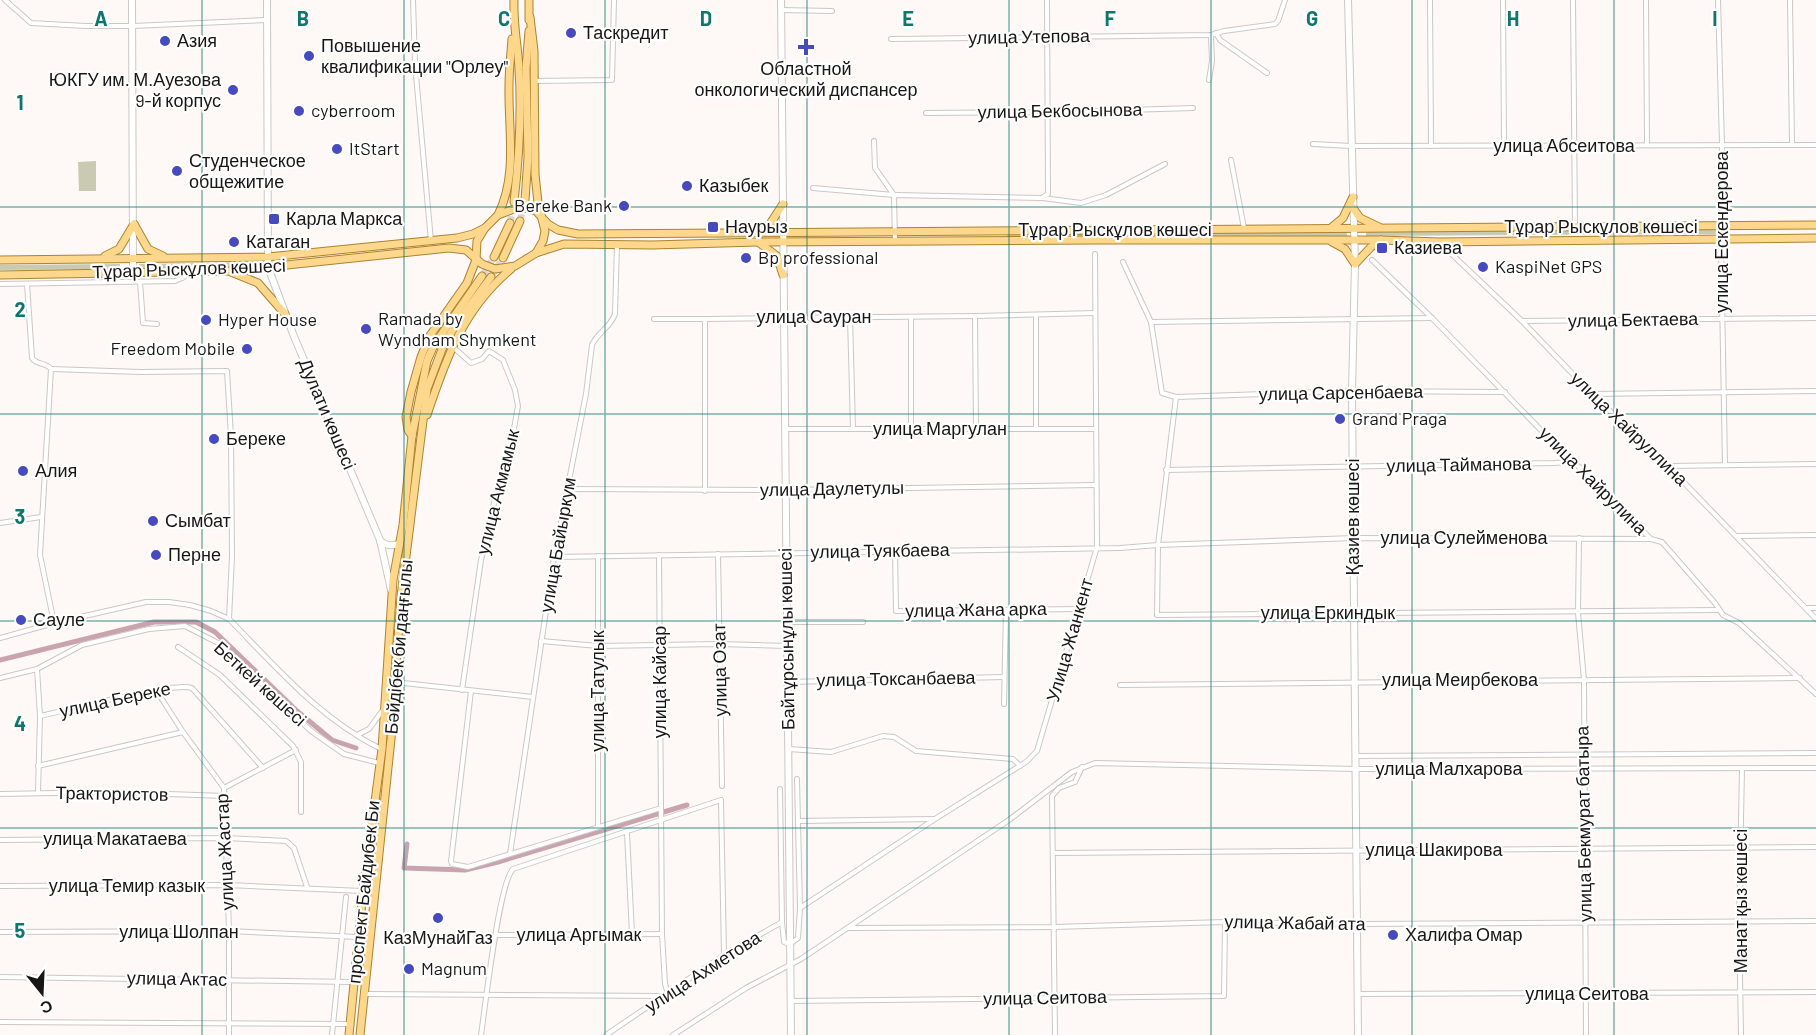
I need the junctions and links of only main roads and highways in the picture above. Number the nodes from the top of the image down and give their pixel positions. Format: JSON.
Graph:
{"nodes":[{"id":1,"x":132,"y":0,"type":"edge"},
{"id":2,"x":267,"y":0,"type":"edge"},
{"id":3,"x":514,"y":0,"type":"edge"},
{"id":4,"x":529,"y":0,"type":"edge"},
{"id":5,"x":781,"y":0,"type":"edge"},
{"id":6,"x":1348,"y":0,"type":"edge"},
{"id":7,"x":530,"y":17,"type":"junction"},
{"id":8,"x":513,"y":24,"type":"junction"},
{"id":9,"x":1353,"y":197,"type":"junction"},
{"id":10,"x":525,"y":200,"type":"tunnel mouth"},
{"id":11,"x":514,"y":202,"type":"tunnel mouth"},
{"id":12,"x":783,"y":204,"type":"junction"},
{"id":13,"x":1353,"y":208,"type":"junction"},
{"id":14,"x":498,"y":215,"type":"junction"},
{"id":15,"x":542,"y":218,"type":"junction"},
{"id":16,"x":520,"y":221,"type":"tunnel mouth"},
{"id":17,"x":510,"y":223,"type":"tunnel mouth"},
{"id":18,"x":134,"y":224,"type":"junction"},
{"id":19,"x":1816,"y":225,"type":"edge"},
{"id":20,"x":485,"y":228,"type":"junction"},
{"id":21,"x":1355,"y":228,"type":"junction"},
{"id":22,"x":1385,"y":228,"type":"junction"},
{"id":23,"x":1330,"y":229,"type":"junction"},
{"id":24,"x":1003,"y":231,"type":"junction"},
{"id":25,"x":760,"y":234,"type":"junction"},
{"id":26,"x":783,"y":234,"type":"junction"},
{"id":27,"x":1816,"y":238,"type":"edge"},
{"id":28,"x":1354,"y":240,"type":"junction"},
{"id":29,"x":1382,"y":240,"type":"junction"},
{"id":30,"x":1004,"y":241,"type":"junction"},
{"id":31,"x":1327,"y":241,"type":"junction"},
{"id":32,"x":758,"y":242,"type":"junction"},
{"id":33,"x":783,"y":243,"type":"junction"},
{"id":34,"x":536,"y":253,"type":"junction"},
{"id":35,"x":494,"y":256,"type":"tunnel mouth"},
{"id":36,"x":133,"y":257,"type":"junction"},
{"id":37,"x":268,"y":257,"type":"junction"},
{"id":38,"x":174,"y":258,"type":"junction"},
{"id":39,"x":503,"y":258,"type":"tunnel mouth"},
{"id":40,"x":88,"y":259,"type":"junction"},
{"id":41,"x":0,"y":260,"type":"edge"},
{"id":42,"x":476,"y":260,"type":"junction"},
{"id":43,"x":1355,"y":264,"type":"junction"},
{"id":44,"x":515,"y":266,"type":"junction"},
{"id":45,"x":268,"y":267,"type":"junction"},
{"id":46,"x":229,"y":271,"type":"junction"},
{"id":47,"x":134,"y":272,"type":"junction"},
{"id":48,"x":0,"y":275,"type":"edge"},
{"id":49,"x":783,"y":275,"type":"junction"},
{"id":50,"x":482,"y":276,"type":"tunnel mouth"},
{"id":51,"x":491,"y":277,"type":"tunnel mouth"},
{"id":52,"x":285,"y":314,"type":"junction"},
{"id":53,"x":422,"y":432,"type":"junction"},
{"id":54,"x":412,"y":436,"type":"junction"},
{"id":55,"x":380,"y":540,"type":"junction"},
{"id":56,"x":400,"y":544,"type":"junction"},
{"id":57,"x":392,"y":596,"type":"junction"},
{"id":58,"x":382,"y":749,"type":"joint"},
{"id":59,"x":349,"y":1035,"type":"edge"},
{"id":60,"x":360,"y":1035,"type":"edge"},
{"id":61,"x":791,"y":1035,"type":"edge"},
{"id":62,"x":1358,"y":1035,"type":"edge"}],
"edges":[{"from":1,"to":18,"type":"main road"},
{"from":2,"to":37,"type":"main road","name":"Дулати көшесі"},
{"from":3,"to":8,"type":"main road"},
{"from":4,"to":7,"type":"main road"},
{"from":5,"to":12,"type":"main road"},
{"from":6,"to":9,"type":"main road","name":"Қазиев көшесі"},
{"from":7,"to":10,"type":"main road"},
{"from":7,"to":15,"type":"main road"},
{"from":8,"to":11,"type":"main road"},
{"from":8,"to":14,"type":"main road"},
{"from":9,"to":13,"type":"main road","name":"Қазиев көшесі"},
{"from":9,"to":23,"type":"main road"},
{"from":12,"to":25,"type":"main road"},
{"from":12,"to":26,"type":"main road"},
{"from":13,"to":21,"type":"main road","name":"Қазиев көшесі"},
{"from":13,"to":22,"type":"main road"},
{"from":14,"to":15,"type":"main road","name":"Тұрар Рыскұлов көшесі"},
{"from":14,"to":20,"type":"main road"},
{"from":15,"to":25,"type":"main road","name":"Тұрар Рыскұлов көшесі"},
{"from":15,"to":34,"type":"main road"},
{"from":16,"to":39,"type":"main road"},
{"from":17,"to":35,"type":"main road"},
{"from":18,"to":36,"type":"main road"},
{"from":18,"to":38,"type":"main road"},
{"from":18,"to":40,"type":"main road"},
{"from":19,"to":22,"type":"main road","name":"Тұрар Рыскұлов көшесі"},
{"from":20,"to":37,"type":"main road","name":"Тұрар Рыскұлов көшесі"},
{"from":20,"to":42,"type":"main road"},
{"from":21,"to":22,"type":"main road","name":"Тұрар Рыскұлов көшесі"},
{"from":21,"to":23,"type":"main road","name":"Тұрар Рыскұлов көшесі"},
{"from":21,"to":28,"type":"main road","name":"Қазиев көшесі"},
{"from":23,"to":24,"type":"main road","name":"Тұрар Рыскұлов көшесі"},
{"from":24,"to":26,"type":"main road","name":"Тұрар Рыскұлов көшесі"},
{"from":24,"to":30,"type":"main road"},
{"from":25,"to":26,"type":"main road","name":"Тұрар Рыскұлов көшесі"},
{"from":26,"to":33,"type":"main road","name":"Байтұрсынұлы көшесі"},
{"from":27,"to":29,"type":"main road","name":"Тұрар Рыскұлов көшесі"},
{"from":28,"to":29,"type":"main road","name":"Тұрар Рыскұлов көшесі"},
{"from":28,"to":31,"type":"main road","name":"Тұрар Рыскұлов көшесі"},
{"from":28,"to":43,"type":"main road","name":"Қазиев көшесі"},
{"from":29,"to":43,"type":"main road"},
{"from":30,"to":31,"type":"main road","name":"Тұрар Рыскұлов көшесі"},
{"from":30,"to":33,"type":"main road","name":"Тұрар Рыскұлов көшесі"},
{"from":31,"to":43,"type":"main road"},
{"from":32,"to":33,"type":"main road","name":"Тұрар Рыскұлов көшесі"},
{"from":32,"to":34,"type":"main road","name":"Тұрар Рыскұлов көшесі"},
{"from":32,"to":49,"type":"main road"},
{"from":33,"to":49,"type":"main road","name":"Байтұрсынұлы көшесі"},
{"from":34,"to":44,"type":"main road"},
{"from":36,"to":38,"type":"main road","name":"Тұрар Рыскұлов көшесі"},
{"from":36,"to":40,"type":"main road","name":"Тұрар Рыскұлов көшесі"},
{"from":36,"to":47,"type":"main road"},
{"from":37,"to":38,"type":"main road","name":"Тұрар Рыскұлов көшесі"},
{"from":37,"to":45,"type":"main road","name":"Дулати көшесі"},
{"from":40,"to":41,"type":"main road"},
{"from":42,"to":44,"type":"main road","name":"Тұрар Рыскұлов көшесі"},
{"from":42,"to":45,"type":"main road","name":"Тұрар Рыскұлов көшесі"},
{"from":42,"to":54,"type":"main road"},
{"from":43,"to":62,"type":"main road","name":"Қазиев көшесі"},
{"from":44,"to":53,"type":"main road"},
{"from":45,"to":46,"type":"main road","name":"Тұрар Рыскұлов көшесі"},
{"from":45,"to":52,"type":"main road","name":"Дулати көшесі"},
{"from":46,"to":47,"type":"main road","name":"Тұрар Рыскұлов көшесі"},
{"from":46,"to":52,"type":"main road"},
{"from":47,"to":48,"type":"main road","name":"Тұрар Рыскұлов көшесі"},
{"from":49,"to":61,"type":"main road","name":"Байтұрсынұлы көшесі"},
{"from":50,"to":54,"type":"main road","name":"Бәйдібек би даңғылы"},
{"from":51,"to":53,"type":"main road","name":"Бәйдібек би даңғылы"},
{"from":52,"to":55,"type":"main road","name":"Дулати көшесі"},
{"from":53,"to":60,"type":"main road","name":"Бәйдібек би даңғылы"},
{"from":54,"to":56,"type":"main road","name":"Бәйдібек би даңғылы"},
{"from":55,"to":56,"type":"main road"},
{"from":55,"to":57,"type":"main road","name":"Дулати көшесі"},
{"from":56,"to":57,"type":"main road","name":"Бәйдібек би даңғылы"},
{"from":57,"to":58,"type":"main road","name":"Бәйдібек би даңғылы"},
{"from":58,"to":59,"type":"main road","name":"проспект Байдибек Би"}]}
